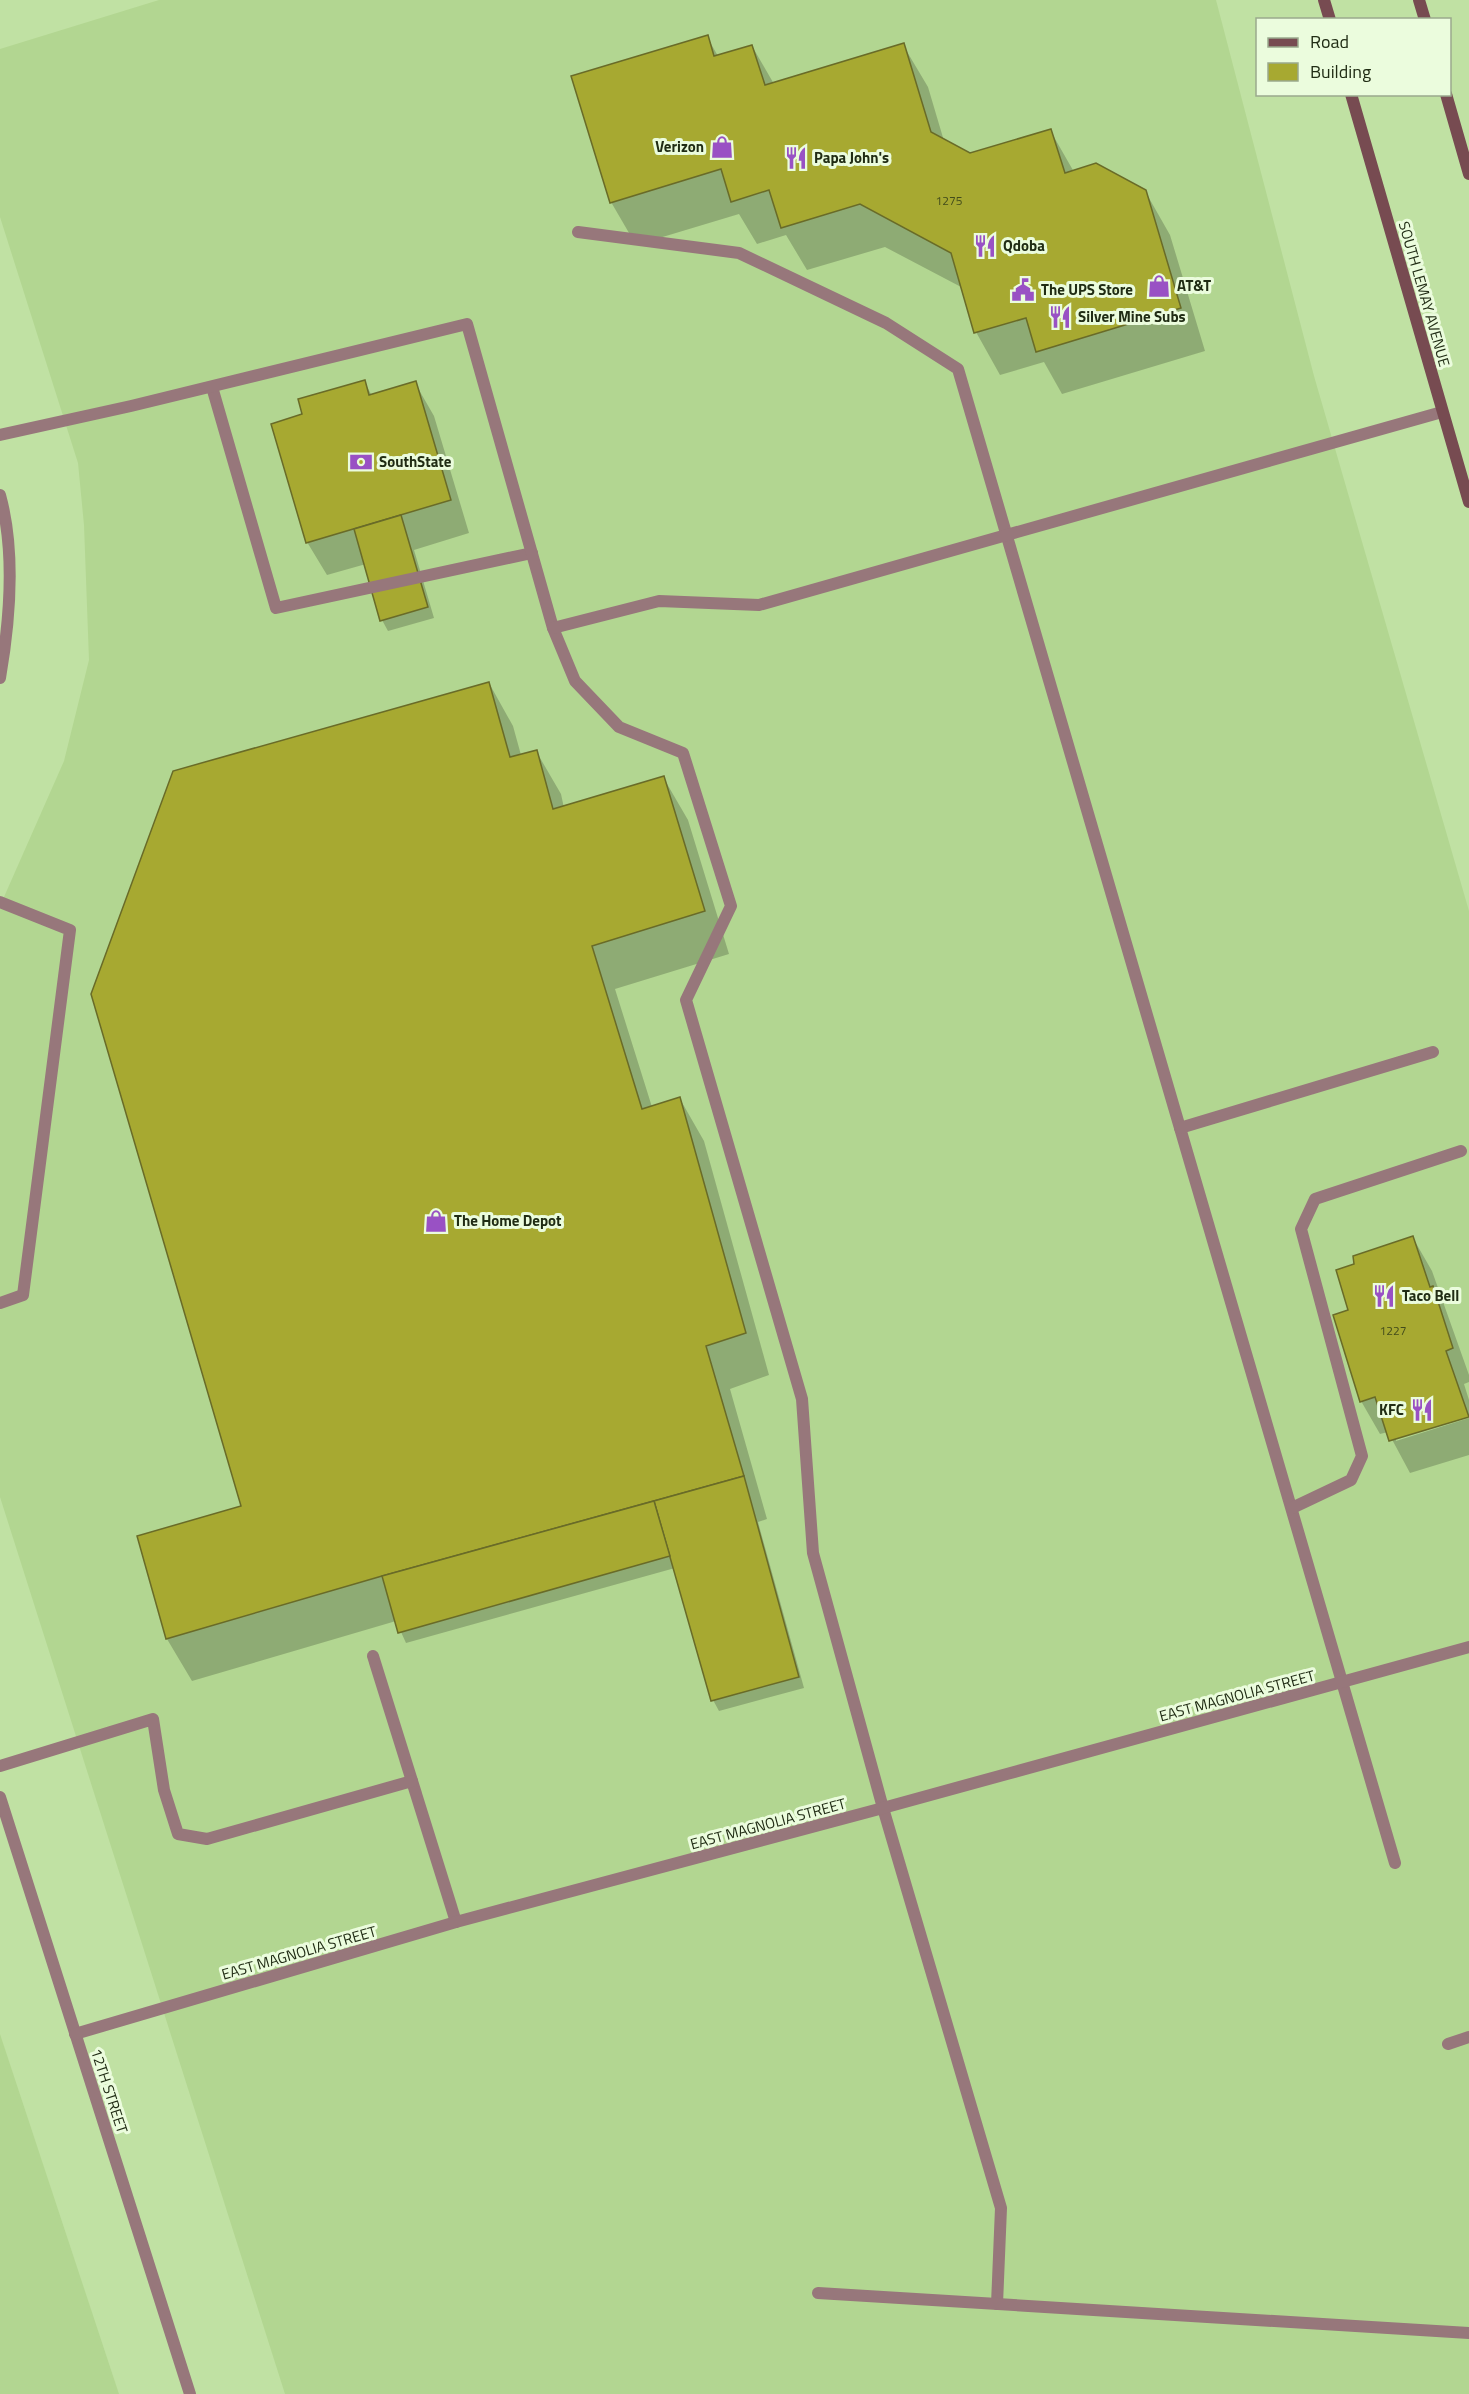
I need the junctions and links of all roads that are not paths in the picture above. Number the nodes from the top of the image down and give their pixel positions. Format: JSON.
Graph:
{"nodes":[{"id":1,"x":1324,"y":0,"type":"edge"},
{"id":2,"x":1419,"y":0,"type":"edge"},
{"id":3,"x":1329,"y":18,"type":"edge"},
{"id":4,"x":1424,"y":18,"type":"edge"},
{"id":5,"x":1352,"y":96,"type":"edge"},
{"id":6,"x":1447,"y":96,"type":"edge"},
{"id":7,"x":1469,"y":174,"type":"edge"},
{"id":8,"x":578,"y":232,"type":"dead end"},
{"id":9,"x":212,"y":387,"type":"junction"},
{"id":10,"x":1442,"y":412,"type":"junction"},
{"id":11,"x":0,"y":435,"type":"edge"},
{"id":12,"x":0,"y":495,"type":"edge"},
{"id":13,"x":1469,"y":502,"type":"edge"},
{"id":14,"x":1006,"y":535,"type":"junction"},
{"id":15,"x":532,"y":553,"type":"junction"},
{"id":16,"x":553,"y":628,"type":"junction"},
{"id":17,"x":0,"y":678,"type":"edge"},
{"id":18,"x":0,"y":902,"type":"edge"},
{"id":19,"x":1433,"y":1052,"type":"dead end"},
{"id":20,"x":1180,"y":1128,"type":"junction"},
{"id":21,"x":1461,"y":1151,"type":"dead end"},
{"id":22,"x":0,"y":1303,"type":"edge"},
{"id":23,"x":1292,"y":1508,"type":"junction"},
{"id":24,"x":1469,"y":1647,"type":"edge"},
{"id":25,"x":373,"y":1656,"type":"dead end"},
{"id":26,"x":1342,"y":1683,"type":"junction"},
{"id":27,"x":0,"y":1766,"type":"edge"},
{"id":28,"x":412,"y":1781,"type":"junction"},
{"id":29,"x":0,"y":1797,"type":"edge"},
{"id":30,"x":883,"y":1809,"type":"junction"},
{"id":31,"x":1395,"y":1863,"type":"dead end"},
{"id":32,"x":456,"y":1922,"type":"junction"},
{"id":33,"x":75,"y":2034,"type":"junction"},
{"id":34,"x":1469,"y":2037,"type":"edge"},
{"id":35,"x":1448,"y":2044,"type":"dead end"},
{"id":36,"x":818,"y":2293,"type":"dead end"},
{"id":37,"x":997,"y":2304,"type":"junction"},
{"id":38,"x":1469,"y":2332,"type":"edge"},
{"id":39,"x":190,"y":2394,"type":"edge"}],
"edges":[{"from":1,"to":3,"type":"main road"},
{"from":2,"to":4,"type":"main road"},
{"from":5,"to":10,"type":"main road","name":"SOUTH LEMAY AVENUE"},
{"from":6,"to":7,"type":"main road"},
{"from":8,"to":14,"type":"street"},
{"from":9,"to":11,"type":"street"},
{"from":9,"to":15,"type":"street"},
{"from":9,"to":15,"type":"street"},
{"from":10,"to":13,"type":"main road","name":"SOUTH LEMAY AVENUE"},
{"from":10,"to":14,"type":"street"},
{"from":12,"to":17,"type":"street"},
{"from":14,"to":16,"type":"street"},
{"from":14,"to":20,"type":"street"},
{"from":15,"to":16,"type":"street"},
{"from":16,"to":30,"type":"street"},
{"from":18,"to":22,"type":"street"},
{"from":19,"to":20,"type":"street"},
{"from":20,"to":23,"type":"street"},
{"from":21,"to":23,"type":"street"},
{"from":23,"to":26,"type":"street"},
{"from":24,"to":26,"type":"street","name":"EAST MAGNOLIA STREET"},
{"from":25,"to":28,"type":"street"},
{"from":26,"to":30,"type":"street","name":"EAST MAGNOLIA STREET"},
{"from":26,"to":31,"type":"street"},
{"from":27,"to":28,"type":"street"},
{"from":28,"to":32,"type":"street"},
{"from":29,"to":33,"type":"street","name":"12TH STREET"},
{"from":30,"to":32,"type":"street","name":"EAST MAGNOLIA STREET"},
{"from":30,"to":37,"type":"street"},
{"from":32,"to":33,"type":"street","name":"EAST MAGNOLIA STREET"},
{"from":33,"to":39,"type":"street","name":"12TH STREET"},
{"from":34,"to":35,"type":"street"},
{"from":36,"to":37,"type":"street"},
{"from":37,"to":38,"type":"street"}]}
